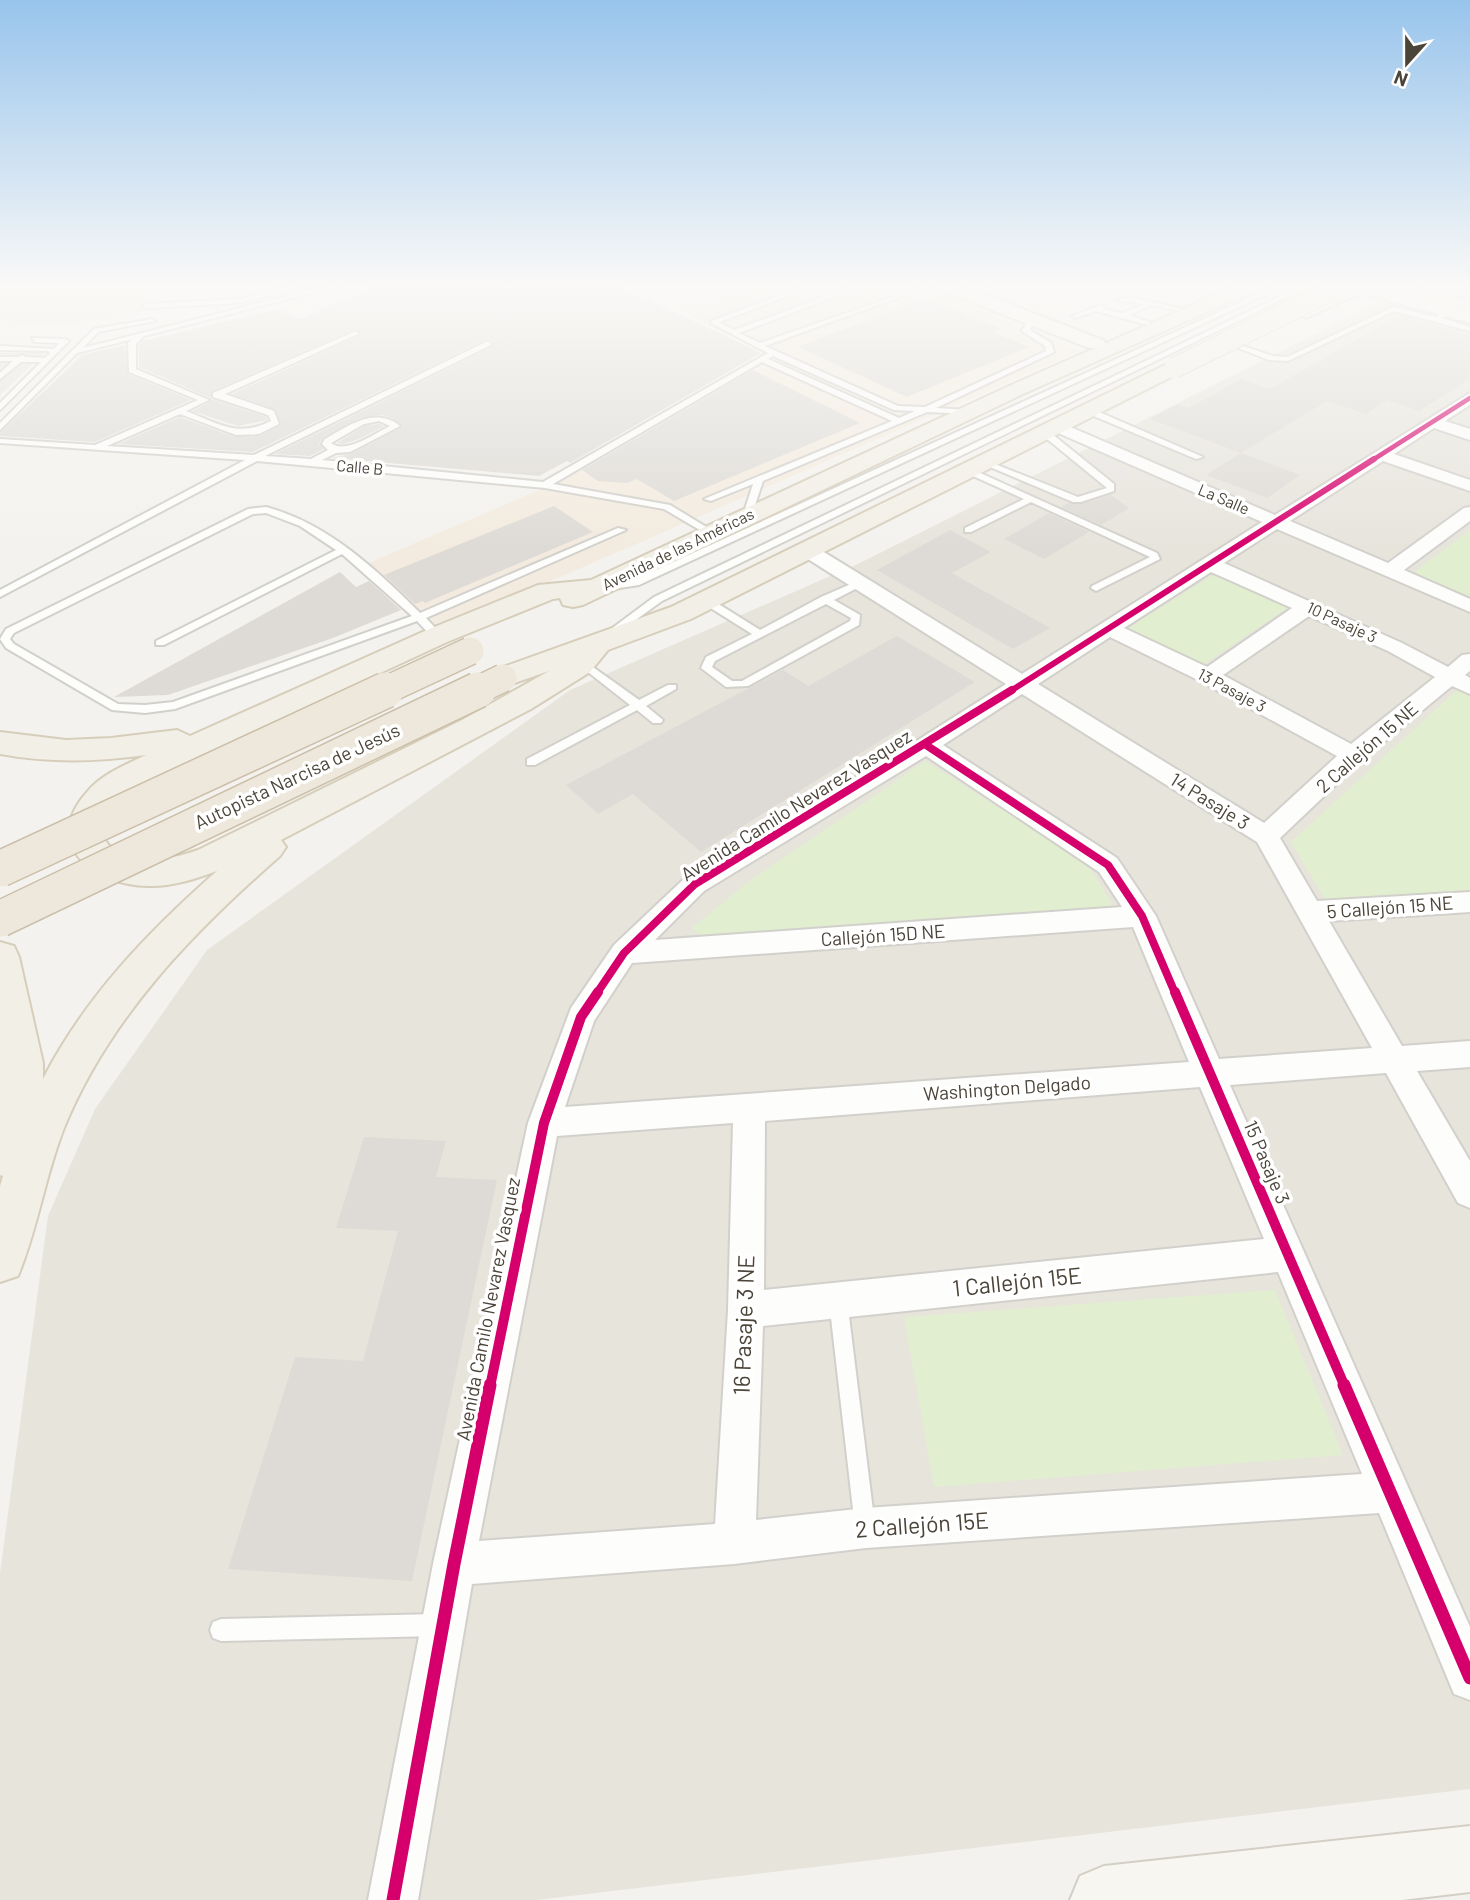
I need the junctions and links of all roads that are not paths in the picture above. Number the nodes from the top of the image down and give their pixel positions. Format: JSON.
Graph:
{"nodes":[{"id":1,"x":36,"y":372,"type":"edge"},
{"id":2,"x":55,"y":372,"type":"edge"},
{"id":3,"x":136,"y":372,"type":"edge"},
{"id":4,"x":269,"y":372,"type":"edge"},
{"id":5,"x":431,"y":372,"type":"edge"},
{"id":6,"x":739,"y":372,"type":"edge"},
{"id":7,"x":789,"y":372,"type":"edge"},
{"id":8,"x":815,"y":372,"type":"edge"},
{"id":9,"x":1008,"y":372,"type":"edge"},
{"id":10,"x":1048,"y":372,"type":"edge"},
{"id":11,"x":1102,"y":372,"type":"edge"},
{"id":12,"x":1118,"y":372,"type":"edge"},
{"id":13,"x":1168,"y":372,"type":"edge"},
{"id":14,"x":218,"y":394,"type":"junction"},
{"id":15,"x":1470,"y":398,"type":"edge"},
{"id":16,"x":205,"y":400,"type":"junction"},
{"id":17,"x":0,"y":408,"type":"edge"},
{"id":18,"x":1087,"y":410,"type":"junction"},
{"id":19,"x":179,"y":411,"type":"junction"},
{"id":20,"x":923,"y":411,"type":"junction"},
{"id":21,"x":968,"y":412,"type":"junction"},
{"id":22,"x":898,"y":421,"type":"junction"},
{"id":23,"x":1433,"y":422,"type":"junction"},
{"id":24,"x":0,"y":428,"type":"edge"},
{"id":25,"x":1049,"y":429,"type":"junction"},
{"id":26,"x":1470,"y":435,"type":"edge"},
{"id":27,"x":0,"y":441,"type":"edge"},
{"id":28,"x":92,"y":449,"type":"junction"},
{"id":29,"x":334,"y":450,"type":"junction"},
{"id":30,"x":1382,"y":454,"type":"junction"},
{"id":31,"x":1199,"y":457,"type":"dead end"},
{"id":32,"x":254,"y":460,"type":"junction"},
{"id":33,"x":313,"y":463,"type":"junction"},
{"id":34,"x":975,"y":466,"type":"junction"},
{"id":35,"x":1092,"y":469,"type":"junction"},
{"id":36,"x":1081,"y":475,"type":"dead end"},
{"id":37,"x":759,"y":479,"type":"junction"},
{"id":38,"x":1058,"y":480,"type":"dead end"},
{"id":39,"x":1037,"y":483,"type":"junction"},
{"id":40,"x":545,"y":485,"type":"junction"},
{"id":41,"x":1470,"y":486,"type":"edge"},
{"id":42,"x":708,"y":499,"type":"dead end"},
{"id":43,"x":1031,"y":499,"type":"junction"},
{"id":44,"x":1470,"y":512,"type":"edge"},
{"id":45,"x":748,"y":515,"type":"junction"},
{"id":46,"x":1277,"y":522,"type":"junction"},
{"id":47,"x":621,"y":530,"type":"dead end"},
{"id":48,"x":968,"y":530,"type":"dead end"},
{"id":49,"x":710,"y":533,"type":"junction"},
{"id":50,"x":807,"y":550,"type":"junction"},
{"id":51,"x":344,"y":551,"type":"junction"},
{"id":52,"x":1210,"y":564,"type":"junction"},
{"id":53,"x":1390,"y":571,"type":"junction"},
{"id":54,"x":860,"y":583,"type":"junction"},
{"id":55,"x":595,"y":588,"type":"junction"},
{"id":56,"x":1096,"y":588,"type":"dead end"},
{"id":57,"x":0,"y":594,"type":"edge"},
{"id":58,"x":825,"y":599,"type":"junction"},
{"id":59,"x":705,"y":600,"type":"junction"},
{"id":60,"x":1470,"y":606,"type":"edge"},
{"id":61,"x":1308,"y":607,"type":"junction"},
{"id":62,"x":428,"y":626,"type":"junction"},
{"id":63,"x":1109,"y":629,"type":"junction"},
{"id":64,"x":759,"y":634,"type":"junction"},
{"id":65,"x":160,"y":643,"type":"dead end"},
{"id":66,"x":470,"y":651,"type":"joint"},
{"id":67,"x":591,"y":652,"type":"junction"},
{"id":68,"x":1470,"y":660,"type":"edge"},
{"id":69,"x":1208,"y":676,"type":"junction"},
{"id":70,"x":503,"y":678,"type":"joint"},
{"id":71,"x":1460,"y":682,"type":"edge"},
{"id":72,"x":1023,"y":684,"type":"junction"},
{"id":73,"x":672,"y":687,"type":"dead end"},
{"id":74,"x":638,"y":705,"type":"junction"},
{"id":75,"x":246,"y":720,"type":"junction"},
{"id":76,"x":657,"y":720,"type":"dead end"},
{"id":77,"x":0,"y":743,"type":"edge"},
{"id":78,"x":926,"y":745,"type":"junction"},
{"id":79,"x":1353,"y":755,"type":"junction"},
{"id":80,"x":531,"y":762,"type":"dead end"},
{"id":81,"x":341,"y":796,"type":"junction"},
{"id":82,"x":1266,"y":836,"type":"junction"},
{"id":83,"x":0,"y":869,"type":"edge"},
{"id":84,"x":1470,"y":902,"type":"edge"},
{"id":85,"x":1309,"y":912,"type":"junction"},
{"id":86,"x":1142,"y":916,"type":"junction"},
{"id":87,"x":0,"y":919,"type":"edge"},
{"id":88,"x":624,"y":953,"type":"junction"},
{"id":89,"x":0,"y":957,"type":"edge"},
{"id":90,"x":1470,"y":1054,"type":"edge"},
{"id":91,"x":1394,"y":1059,"type":"junction"},
{"id":92,"x":1209,"y":1073,"type":"junction"},
{"id":93,"x":749,"y":1108,"type":"junction"},
{"id":94,"x":544,"y":1123,"type":"junction"},
{"id":95,"x":1470,"y":1192,"type":"edge"},
{"id":96,"x":1287,"y":1254,"type":"junction"},
{"id":97,"x":1,"y":1264,"type":"edge"},
{"id":98,"x":838,"y":1300,"type":"junction"},
{"id":99,"x":746,"y":1310,"type":"junction"},
{"id":100,"x":1390,"y":1492,"type":"junction"},
{"id":101,"x":866,"y":1528,"type":"junction"},
{"id":102,"x":734,"y":1543,"type":"junction"},
{"id":103,"x":454,"y":1564,"type":"junction"},
{"id":104,"x":443,"y":1625,"type":"junction"},
{"id":105,"x":221,"y":1630,"type":"dead end"},
{"id":106,"x":1470,"y":1678,"type":"edge"},
{"id":107,"x":1470,"y":1859,"type":"edge"},
{"id":108,"x":393,"y":1900,"type":"edge"},
{"id":109,"x":1104,"y":1900,"type":"edge"}],
"edges":[{"from":1,"to":17,"type":"lane"},
{"from":2,"to":24,"type":"lane"},
{"from":3,"to":16,"type":"lane"},
{"from":4,"to":14,"type":"lane"},
{"from":5,"to":32,"type":"lane"},
{"from":6,"to":40,"type":"lane"},
{"from":7,"to":22,"type":"lane"},
{"from":8,"to":20,"type":"lane"},
{"from":9,"to":20,"type":"lane"},
{"from":10,"to":21,"type":"main road","name":"Avenida de las Américas"},
{"from":11,"to":55,"type":"lane","name":"Avenida de las Américas"},
{"from":12,"to":67,"type":"lane","name":"Avenida de las Américas"},
{"from":13,"to":18,"type":"main road"},
{"from":14,"to":16,"type":"lane"},
{"from":14,"to":19,"type":"lane"},
{"from":15,"to":23,"type":"street","name":"Avenida Camilo Nevarez Vasquez"},
{"from":16,"to":19,"type":"lane"},
{"from":18,"to":25,"type":"main road"},
{"from":18,"to":31,"type":"lane"},
{"from":19,"to":28,"type":"lane"},
{"from":20,"to":21,"type":"lane"},
{"from":20,"to":22,"type":"lane"},
{"from":21,"to":45,"type":"main road","name":"Avenida de las Américas"},
{"from":22,"to":37,"type":"lane"},
{"from":23,"to":26,"type":"street"},
{"from":23,"to":30,"type":"street","name":"Avenida Camilo Nevarez Vasquez"},
{"from":25,"to":34,"type":"main road"},
{"from":25,"to":35,"type":"lane"},
{"from":25,"to":46,"type":"street","name":"La Salle"},
{"from":27,"to":28,"type":"lane","name":"Calle B"},
{"from":28,"to":32,"type":"lane","name":"Calle B"},
{"from":29,"to":29,"type":"lane"},
{"from":29,"to":33,"type":"lane"},
{"from":30,"to":41,"type":"street"},
{"from":30,"to":46,"type":"street","name":"Avenida Camilo Nevarez Vasquez"},
{"from":32,"to":33,"type":"lane","name":"Calle B"},
{"from":32,"to":57,"type":"lane"},
{"from":33,"to":40,"type":"lane","name":"Calle B"},
{"from":34,"to":39,"type":"lane"},
{"from":34,"to":43,"type":"lane"},
{"from":34,"to":50,"type":"main road"},
{"from":35,"to":36,"type":"lane"},
{"from":35,"to":39,"type":"lane"},
{"from":37,"to":42,"type":"lane"},
{"from":37,"to":45,"type":"lane"},
{"from":38,"to":39,"type":"lane"},
{"from":40,"to":49,"type":"lane","name":"Calle B"},
{"from":43,"to":48,"type":"lane"},
{"from":43,"to":56,"type":"lane"},
{"from":44,"to":53,"type":"street"},
{"from":45,"to":49,"type":"main road","name":"Avenida de las Américas"},
{"from":46,"to":52,"type":"street","name":"Avenida Camilo Nevarez Vasquez"},
{"from":46,"to":53,"type":"street","name":"La Salle"},
{"from":47,"to":62,"type":"lane"},
{"from":49,"to":55,"type":"main road","name":"Avenida de las Américas"},
{"from":50,"to":54,"type":"street","name":"14 Pasaje 3"},
{"from":50,"to":59,"type":"main road"},
{"from":51,"to":62,"type":"lane"},
{"from":51,"to":62,"type":"lane"},
{"from":51,"to":65,"type":"lane"},
{"from":52,"to":61,"type":"street","name":"10 Pasaje 3"},
{"from":52,"to":63,"type":"street","name":"Avenida Camilo Nevarez Vasquez"},
{"from":53,"to":60,"type":"street","name":"La Salle"},
{"from":54,"to":58,"type":"lane"},
{"from":54,"to":72,"type":"street","name":"14 Pasaje 3"},
{"from":55,"to":62,"type":"main road"},
{"from":55,"to":66,"type":"main road","name":"Autopista Narcisa de Jesús"},
{"from":58,"to":64,"type":"lane"},
{"from":58,"to":64,"type":"lane"},
{"from":59,"to":64,"type":"lane"},
{"from":59,"to":67,"type":"main road"},
{"from":61,"to":69,"type":"street"},
{"from":61,"to":71,"type":"street","name":"10 Pasaje 3"},
{"from":62,"to":75,"type":"main road"},
{"from":63,"to":69,"type":"street","name":"13 Pasaje 3"},
{"from":63,"to":72,"type":"street","name":"Avenida Camilo Nevarez Vasquez"},
{"from":66,"to":83,"type":"highway","name":"Autopista Narcisa de Jesús","bridge":true},
{"from":67,"to":70,"type":"main road","name":"Autopista Narcisa de Jesús"},
{"from":67,"to":74,"type":"lane"},
{"from":67,"to":81,"type":"main road"},
{"from":68,"to":71,"type":"street","name":"2 Callejón 15 NE"},
{"from":69,"to":79,"type":"street","name":"13 Pasaje 3"},
{"from":70,"to":87,"type":"highway","name":"Autopista Narcisa de Jesús","bridge":true},
{"from":71,"to":79,"type":"street","name":"2 Callejón 15 NE"},
{"from":72,"to":78,"type":"street","name":"Avenida Camilo Nevarez Vasquez"},
{"from":72,"to":82,"type":"street","name":"14 Pasaje 3"},
{"from":73,"to":74,"type":"lane"},
{"from":74,"to":76,"type":"lane"},
{"from":74,"to":80,"type":"lane"},
{"from":75,"to":77,"type":"main road"},
{"from":75,"to":81,"type":"main road"},
{"from":78,"to":86,"type":"street","name":"15 Pasaje 3"},
{"from":78,"to":88,"type":"street","name":"Avenida Camilo Nevarez Vasquez"},
{"from":79,"to":82,"type":"street","name":"2 Callejón 15 NE"},
{"from":81,"to":97,"type":"main road"},
{"from":82,"to":85,"type":"street","name":"14 Pasaje 3"},
{"from":84,"to":85,"type":"street","name":"5 Callejón 15 NE"},
{"from":85,"to":91,"type":"street","name":"14 Pasaje 3"},
{"from":86,"to":88,"type":"street","name":"Callejón 15D NE"},
{"from":86,"to":92,"type":"street","name":"15 Pasaje 3"},
{"from":88,"to":94,"type":"street","name":"Avenida Camilo Nevarez Vasquez"},
{"from":89,"to":97,"type":"main road"},
{"from":90,"to":91,"type":"street","name":"Washington Delgado"},
{"from":91,"to":92,"type":"street","name":"Washington Delgado"},
{"from":91,"to":95,"type":"street","name":"14 Pasaje 3"},
{"from":92,"to":93,"type":"street","name":"Washington Delgado"},
{"from":92,"to":96,"type":"street","name":"15 Pasaje 3"},
{"from":93,"to":94,"type":"street","name":"Washington Delgado"},
{"from":93,"to":99,"type":"street","name":"16 Pasaje 3 NE"},
{"from":94,"to":103,"type":"street","name":"Avenida Camilo Nevarez Vasquez"},
{"from":96,"to":98,"type":"street","name":"1 Callejón 15E"},
{"from":96,"to":100,"type":"street","name":"15 Pasaje 3"},
{"from":98,"to":99,"type":"street","name":"1 Callejón 15E"},
{"from":98,"to":101,"type":"lane"},
{"from":99,"to":102,"type":"street","name":"16 Pasaje 3 NE"},
{"from":100,"to":101,"type":"street","name":"2 Callejón 15E"},
{"from":100,"to":106,"type":"street","name":"15 Pasaje 3"},
{"from":101,"to":102,"type":"street","name":"2 Callejón 15E"},
{"from":102,"to":103,"type":"street","name":"2 Callejón 15E"},
{"from":103,"to":104,"type":"street","name":"Avenida Camilo Nevarez Vasquez"},
{"from":104,"to":105,"type":"lane"},
{"from":104,"to":108,"type":"street","name":"Avenida Camilo Nevarez Vasquez"},
{"from":107,"to":109,"type":"main road"}]}
